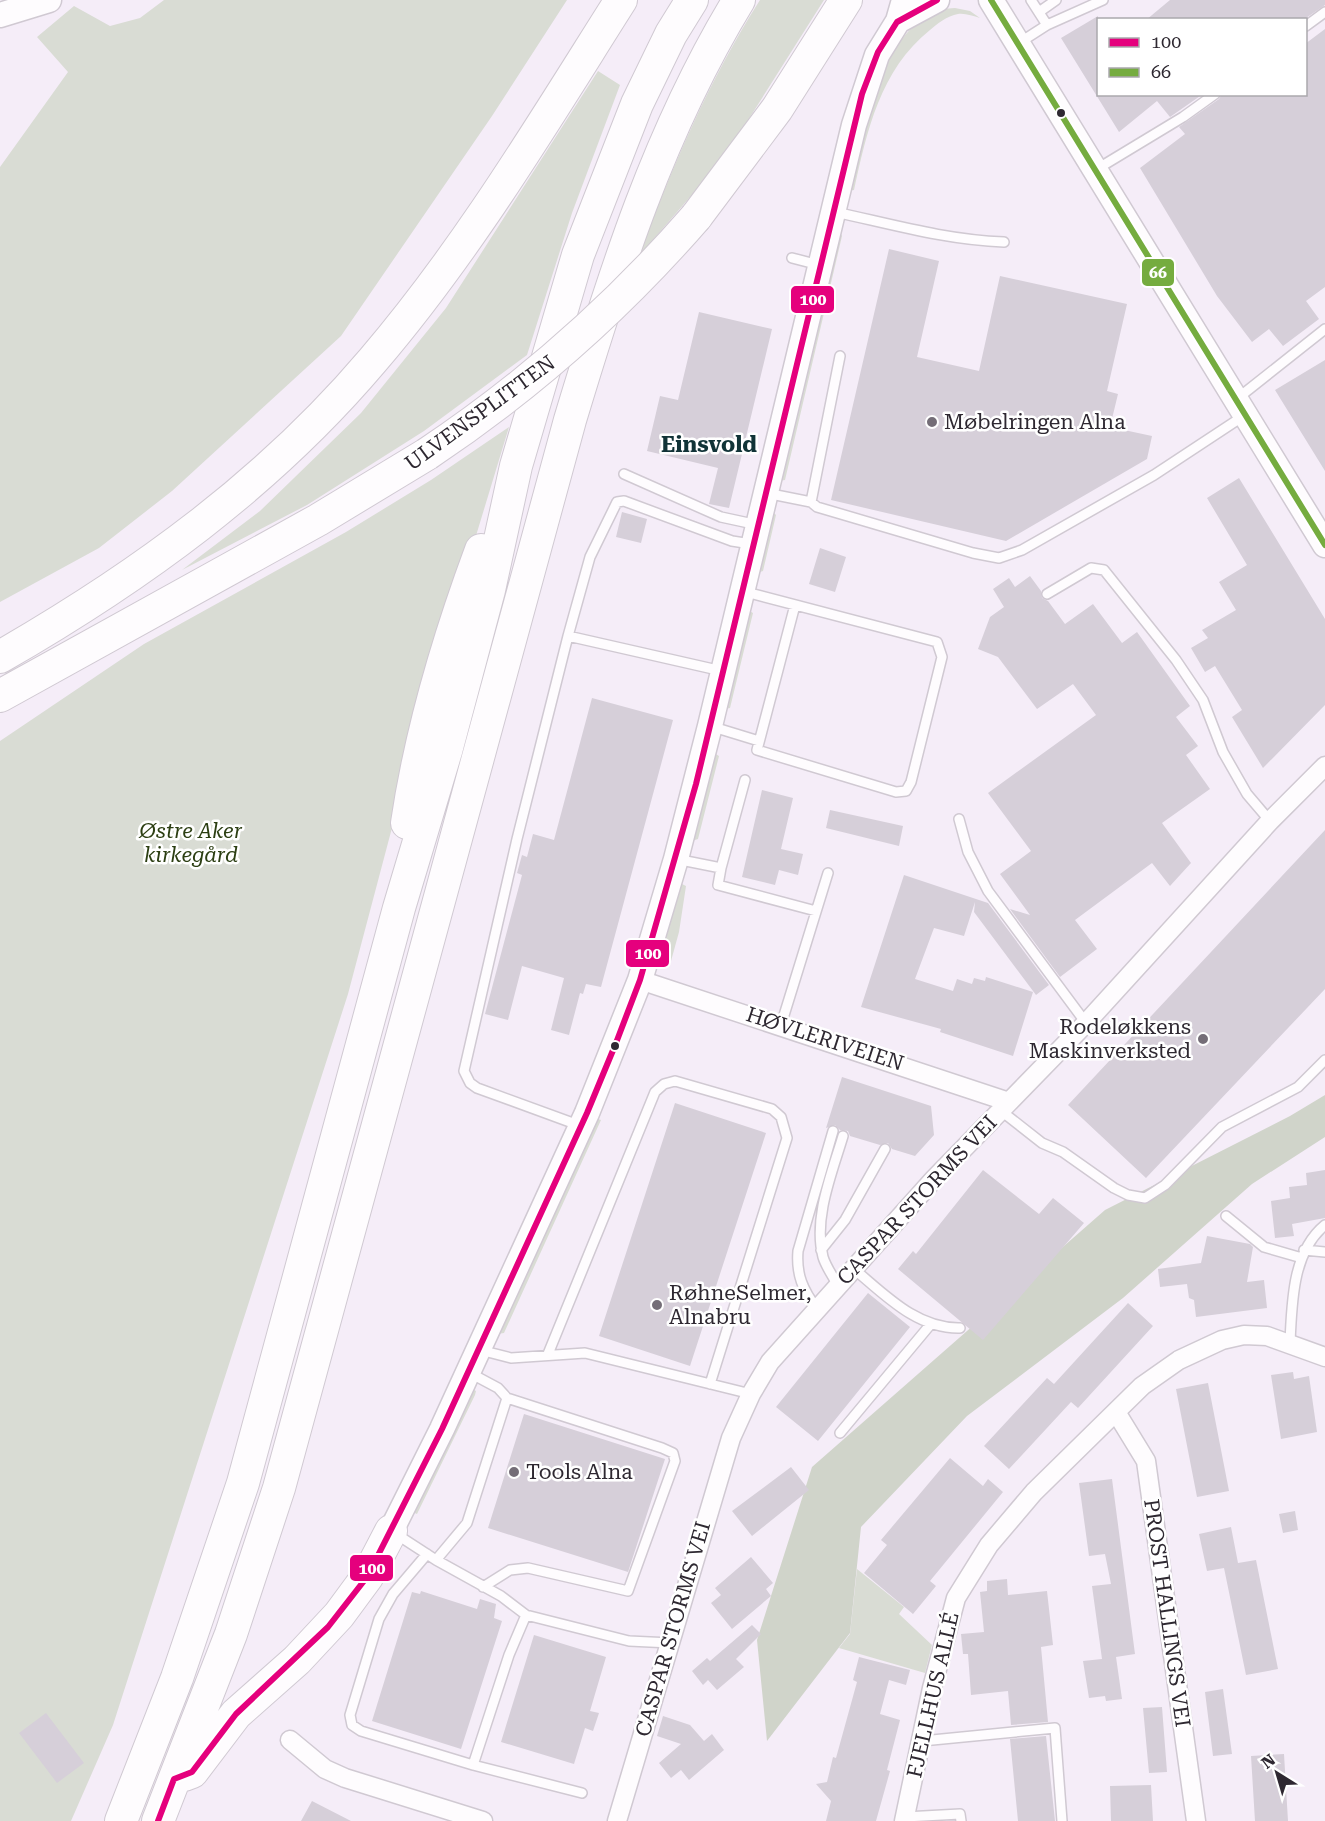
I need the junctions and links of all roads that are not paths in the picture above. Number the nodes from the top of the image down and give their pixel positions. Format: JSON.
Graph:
{"nodes":[{"id":1,"x":9,"y":0,"type":"edge"},
{"id":2,"x":49,"y":0,"type":"edge"},
{"id":3,"x":621,"y":0,"type":"edge"},
{"id":4,"x":692,"y":0,"type":"edge"},
{"id":5,"x":739,"y":0,"type":"edge"},
{"id":6,"x":846,"y":0,"type":"edge"},
{"id":7,"x":937,"y":0,"type":"edge"},
{"id":8,"x":991,"y":0,"type":"edge"},
{"id":9,"x":1031,"y":0,"type":"edge"},
{"id":10,"x":1056,"y":0,"type":"edge"},
{"id":11,"x":1102,"y":0,"type":"edge"},
{"id":12,"x":0,"y":8,"type":"edge"},
{"id":13,"x":901,"y":11,"type":"edge"},
{"id":14,"x":1039,"y":12,"type":"junction"},
{"id":15,"x":1325,"y":12,"type":"edge"},
{"id":16,"x":0,"y":15,"type":"edge"},
{"id":17,"x":1047,"y":25,"type":"junction"},
{"id":18,"x":1307,"y":25,"type":"edge"},
{"id":19,"x":1019,"y":44,"type":"junction"},
{"id":20,"x":1212,"y":96,"type":"edge"},
{"id":21,"x":1095,"y":170,"type":"junction"},
{"id":22,"x":833,"y":211,"type":"junction"},
{"id":23,"x":1004,"y":242,"type":"dead end"},
{"id":24,"x":792,"y":258,"type":"dead end"},
{"id":25,"x":820,"y":266,"type":"junction"},
{"id":26,"x":1323,"y":334,"type":"edge"},
{"id":27,"x":840,"y":356,"type":"dead end"},
{"id":28,"x":1241,"y":407,"type":"junction"},
{"id":29,"x":624,"y":474,"type":"dead end"},
{"id":30,"x":766,"y":493,"type":"junction"},
{"id":31,"x":811,"y":502,"type":"junction"},
{"id":32,"x":756,"y":535,"type":"junction"},
{"id":33,"x":1325,"y":545,"type":"edge"},
{"id":34,"x":742,"y":591,"type":"junction"},
{"id":35,"x":1047,"y":594,"type":"dead end"},
{"id":36,"x":795,"y":605,"type":"junction"},
{"id":37,"x":568,"y":636,"type":"junction"},
{"id":38,"x":0,"y":657,"type":"edge"},
{"id":39,"x":723,"y":671,"type":"junction"},
{"id":40,"x":0,"y":696,"type":"edge"},
{"id":41,"x":710,"y":726,"type":"junction"},
{"id":42,"x":759,"y":741,"type":"junction"},
{"id":43,"x":1325,"y":766,"type":"edge"},
{"id":44,"x":745,"y":780,"type":"dead end"},
{"id":45,"x":959,"y":819,"type":"dead end"},
{"id":46,"x":1270,"y":821,"type":"junction"},
{"id":47,"x":676,"y":859,"type":"junction"},
{"id":48,"x":720,"y":868,"type":"junction"},
{"id":49,"x":828,"y":873,"type":"dead end"},
{"id":50,"x":816,"y":911,"type":"junction"},
{"id":51,"x":640,"y":980,"type":"junction"},
{"id":52,"x":1086,"y":1023,"type":"junction"},
{"id":53,"x":781,"y":1025,"type":"junction"},
{"id":54,"x":1325,"y":1059,"type":"edge"},
{"id":55,"x":1005,"y":1106,"type":"junction"},
{"id":56,"x":581,"y":1126,"type":"junction"},
{"id":57,"x":833,"y":1131,"type":"dead end"},
{"id":58,"x":843,"y":1136,"type":"dead end"},
{"id":59,"x":885,"y":1149,"type":"dead end"},
{"id":60,"x":1226,"y":1216,"type":"dead end"},
{"id":61,"x":1325,"y":1225,"type":"edge"},
{"id":62,"x":821,"y":1250,"type":"junction"},
{"id":63,"x":1325,"y":1252,"type":"edge"},
{"id":64,"x":1303,"y":1254,"type":"junction"},
{"id":65,"x":854,"y":1269,"type":"junction"},
{"id":66,"x":838,"y":1286,"type":"junction"},
{"id":67,"x":817,"y":1309,"type":"junction"},
{"id":68,"x":930,"y":1325,"type":"junction"},
{"id":69,"x":960,"y":1328,"type":"dead end"},
{"id":70,"x":1290,"y":1342,"type":"junction"},
{"id":71,"x":548,"y":1354,"type":"junction"},
{"id":72,"x":1325,"y":1357,"type":"edge"},
{"id":73,"x":473,"y":1361,"type":"junction"},
{"id":74,"x":710,"y":1384,"type":"junction"},
{"id":75,"x":751,"y":1394,"type":"junction"},
{"id":76,"x":507,"y":1398,"type":"junction"},
{"id":77,"x":1116,"y":1412,"type":"junction"},
{"id":78,"x":840,"y":1433,"type":"dead end"},
{"id":79,"x":391,"y":1531,"type":"junction"},
{"id":80,"x":427,"y":1554,"type":"junction"},
{"id":81,"x":436,"y":1560,"type":"junction"},
{"id":82,"x":483,"y":1587,"type":"junction"},
{"id":83,"x":526,"y":1615,"type":"junction"},
{"id":84,"x":671,"y":1643,"type":"junction"},
{"id":85,"x":290,"y":1740,"type":"dead end"},
{"id":86,"x":922,"y":1741,"type":"junction"},
{"id":87,"x":473,"y":1765,"type":"junction"},
{"id":88,"x":174,"y":1779,"type":"junction"},
{"id":89,"x":582,"y":1793,"type":"dead end"},
{"id":90,"x":904,"y":1819,"type":"edge"},
{"id":91,"x":121,"y":1821,"type":"edge"},
{"id":92,"x":158,"y":1821,"type":"edge"},
{"id":93,"x":483,"y":1821,"type":"edge"},
{"id":94,"x":616,"y":1821,"type":"edge"},
{"id":95,"x":961,"y":1821,"type":"edge"},
{"id":96,"x":1062,"y":1821,"type":"edge"},
{"id":97,"x":1196,"y":1821,"type":"edge"}],
"edges":[{"from":1,"to":12,"type":"street"},
{"from":2,"to":16,"type":"street"},
{"from":3,"to":38,"type":"highway"},
{"from":4,"to":91,"type":"highway"},
{"from":5,"to":88,"type":"highway"},
{"from":6,"to":40,"type":"highway","name":"ULVENSPLITTEN","bridge":true},
{"from":7,"to":13,"type":"street"},
{"from":8,"to":19,"type":"street"},
{"from":9,"to":14,"type":"lane"},
{"from":10,"to":14,"type":"lane"},
{"from":11,"to":17,"type":"lane"},
{"from":13,"to":22,"type":"street"},
{"from":14,"to":17,"type":"lane"},
{"from":15,"to":18,"type":"lane"},
{"from":17,"to":19,"type":"lane"},
{"from":19,"to":21,"type":"street"},
{"from":20,"to":21,"type":"lane"},
{"from":21,"to":28,"type":"street"},
{"from":22,"to":23,"type":"lane"},
{"from":22,"to":25,"type":"street"},
{"from":24,"to":25,"type":"lane"},
{"from":25,"to":30,"type":"street"},
{"from":26,"to":28,"type":"lane"},
{"from":27,"to":31,"type":"lane"},
{"from":28,"to":31,"type":"lane"},
{"from":28,"to":33,"type":"street"},
{"from":29,"to":32,"type":"lane"},
{"from":30,"to":31,"type":"lane"},
{"from":30,"to":32,"type":"street"},
{"from":32,"to":34,"type":"street"},
{"from":32,"to":37,"type":"lane"},
{"from":34,"to":36,"type":"lane"},
{"from":34,"to":39,"type":"street"},
{"from":35,"to":46,"type":"lane"},
{"from":36,"to":42,"type":"lane"},
{"from":36,"to":42,"type":"lane"},
{"from":37,"to":39,"type":"lane"},
{"from":37,"to":56,"type":"lane"},
{"from":39,"to":41,"type":"street"},
{"from":41,"to":42,"type":"lane"},
{"from":41,"to":47,"type":"street"},
{"from":43,"to":46,"type":"street","name":"CASPAR STORMS VEI"},
{"from":44,"to":48,"type":"lane"},
{"from":45,"to":52,"type":"lane"},
{"from":46,"to":52,"type":"street","name":"CASPAR STORMS VEI"},
{"from":47,"to":48,"type":"lane"},
{"from":47,"to":51,"type":"street"},
{"from":48,"to":50,"type":"lane"},
{"from":49,"to":50,"type":"lane"},
{"from":50,"to":53,"type":"lane"},
{"from":51,"to":53,"type":"street","name":"HØVLERIVEIEN"},
{"from":51,"to":56,"type":"street"},
{"from":52,"to":55,"type":"street","name":"CASPAR STORMS VEI"},
{"from":53,"to":55,"type":"street","name":"HØVLERIVEIEN"},
{"from":54,"to":55,"type":"lane"},
{"from":55,"to":65,"type":"street","name":"CASPAR STORMS VEI"},
{"from":56,"to":73,"type":"street"},
{"from":57,"to":67,"type":"lane"},
{"from":58,"to":62,"type":"lane"},
{"from":59,"to":62,"type":"lane"},
{"from":60,"to":64,"type":"lane"},
{"from":61,"to":64,"type":"lane"},
{"from":62,"to":66,"type":"lane"},
{"from":63,"to":64,"type":"lane"},
{"from":64,"to":70,"type":"lane"},
{"from":65,"to":66,"type":"street","name":"CASPAR STORMS VEI"},
{"from":65,"to":68,"type":"lane"},
{"from":66,"to":67,"type":"street","name":"CASPAR STORMS VEI"},
{"from":67,"to":75,"type":"street","name":"CASPAR STORMS VEI"},
{"from":68,"to":69,"type":"lane"},
{"from":68,"to":78,"type":"lane"},
{"from":70,"to":72,"type":"street","name":"FJELLHUS ALLÉ"},
{"from":70,"to":77,"type":"street","name":"FJELLHUS ALLÉ"},
{"from":71,"to":73,"type":"lane"},
{"from":71,"to":74,"type":"lane"},
{"from":71,"to":74,"type":"lane"},
{"from":73,"to":76,"type":"lane"},
{"from":73,"to":79,"type":"street"},
{"from":74,"to":75,"type":"lane"},
{"from":75,"to":84,"type":"street","name":"CASPAR STORMS VEI"},
{"from":76,"to":81,"type":"lane"},
{"from":76,"to":82,"type":"lane"},
{"from":77,"to":86,"type":"street","name":"FJELLHUS ALLÉ"},
{"from":77,"to":97,"type":"street","name":"PROST HALLINGS VEI"},
{"from":79,"to":80,"type":"lane"},
{"from":79,"to":88,"type":"highway"},
{"from":80,"to":81,"type":"lane"},
{"from":80,"to":87,"type":"lane"},
{"from":81,"to":82,"type":"lane"},
{"from":82,"to":83,"type":"lane"},
{"from":83,"to":84,"type":"lane"},
{"from":83,"to":87,"type":"lane"},
{"from":84,"to":94,"type":"street","name":"CASPAR STORMS VEI"},
{"from":85,"to":93,"type":"street"},
{"from":86,"to":90,"type":"street","name":"FJELLHUS ALLÉ"},
{"from":86,"to":96,"type":"lane"},
{"from":87,"to":89,"type":"lane"},
{"from":88,"to":92,"type":"highway"},
{"from":90,"to":95,"type":"lane"}]}
